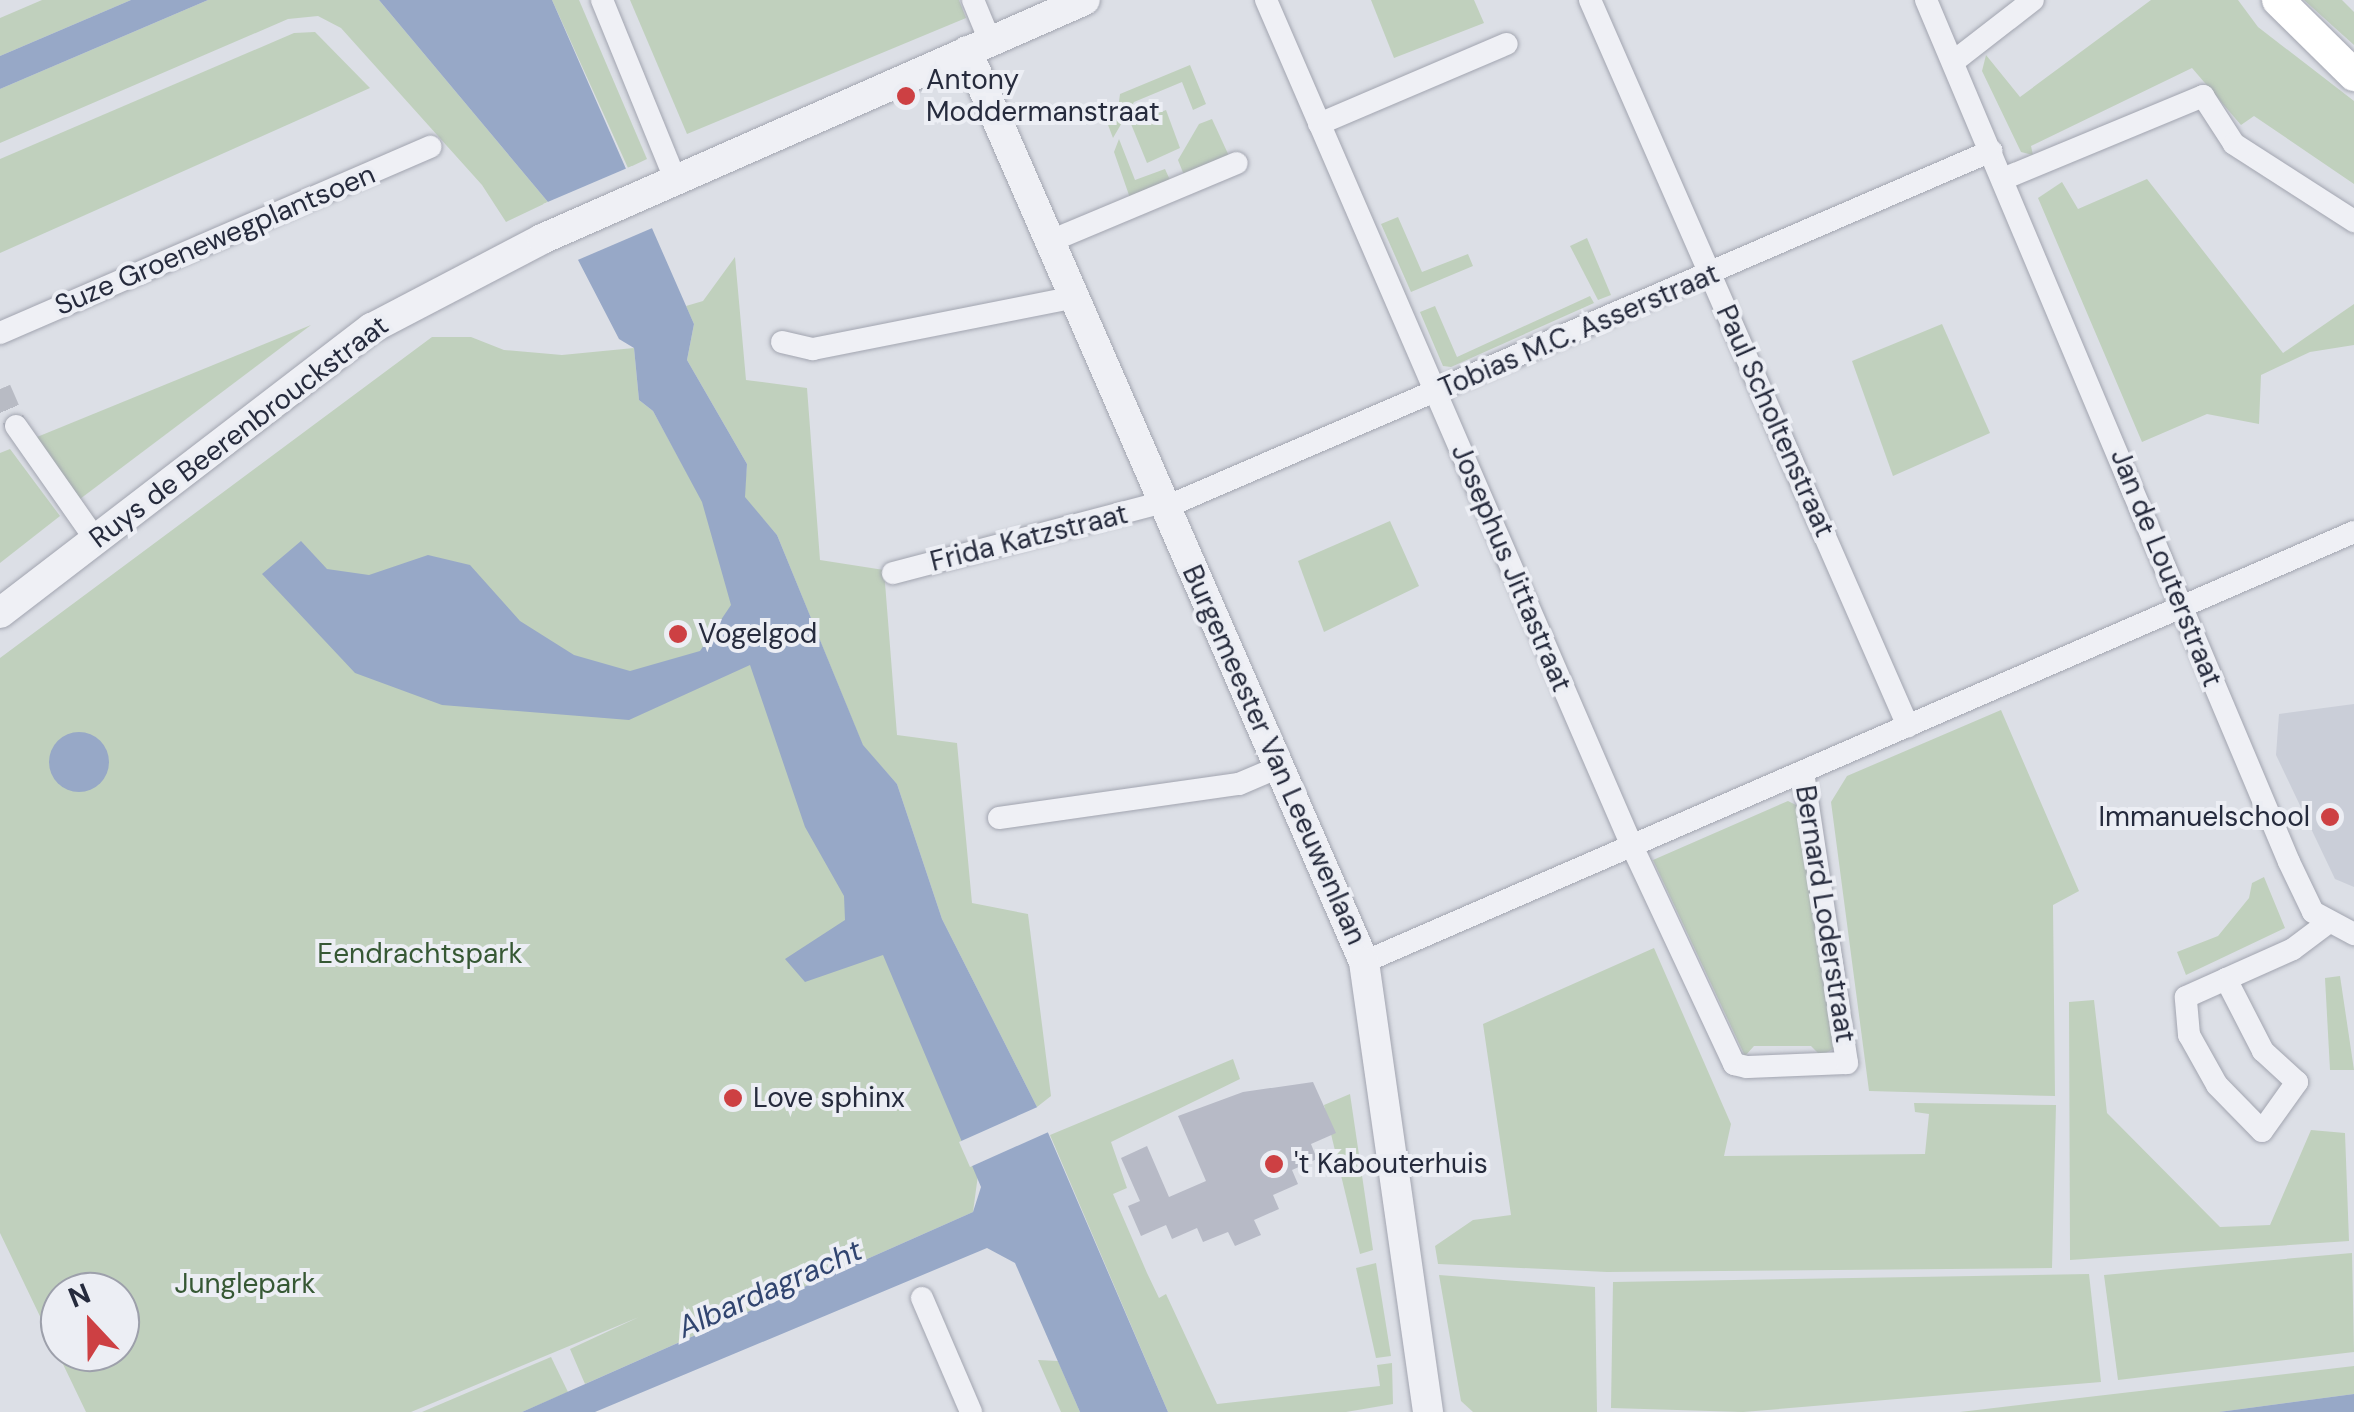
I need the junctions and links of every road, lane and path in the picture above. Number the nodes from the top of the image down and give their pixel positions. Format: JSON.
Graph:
{"nodes":[{"id":1,"x":602,"y":0,"type":"edge"},
{"id":2,"x":973,"y":0,"type":"edge"},
{"id":3,"x":1085,"y":0,"type":"edge"},
{"id":4,"x":1266,"y":0,"type":"edge"},
{"id":5,"x":1926,"y":0,"type":"edge"},
{"id":6,"x":2033,"y":0,"type":"edge"},
{"id":7,"x":2278,"y":0,"type":"edge"},
{"id":8,"x":1598,"y":2,"type":"edge"},
{"id":9,"x":1507,"y":44,"type":"dead end"},
{"id":10,"x":979,"y":46,"type":"junction"},
{"id":11,"x":1953,"y":62,"type":"junction"},
{"id":12,"x":2354,"y":75,"type":"edge"},
{"id":13,"x":1319,"y":124,"type":"junction"},
{"id":14,"x":430,"y":147,"type":"dead end"},
{"id":15,"x":1990,"y":150,"type":"junction"},
{"id":16,"x":1238,"y":162,"type":"dead end"},
{"id":17,"x":2002,"y":180,"type":"junction"},
{"id":18,"x":668,"y":184,"type":"junction"},
{"id":19,"x":2354,"y":220,"type":"edge"},
{"id":20,"x":1052,"y":240,"type":"junction"},
{"id":21,"x":1711,"y":274,"type":"junction"},
{"id":22,"x":1076,"y":297,"type":"junction"},
{"id":23,"x":0,"y":332,"type":"edge"},
{"id":24,"x":782,"y":342,"type":"dead end"},
{"id":25,"x":1436,"y":393,"type":"junction"},
{"id":26,"x":16,"y":426,"type":"tunnel mouth"},
{"id":27,"x":1165,"y":505,"type":"junction"},
{"id":28,"x":2354,"y":532,"type":"edge"},
{"id":29,"x":95,"y":539,"type":"junction"},
{"id":30,"x":893,"y":573,"type":"dead end"},
{"id":31,"x":2183,"y":607,"type":"junction"},
{"id":32,"x":0,"y":613,"type":"edge"},
{"id":33,"x":1908,"y":726,"type":"junction"},
{"id":34,"x":1279,"y":767,"type":"junction"},
{"id":35,"x":1803,"y":772,"type":"junction"},
{"id":36,"x":998,"y":818,"type":"dead end"},
{"id":37,"x":1632,"y":846,"type":"junction"},
{"id":38,"x":2325,"y":925,"type":"junction"},
{"id":39,"x":2354,"y":934,"type":"edge"},
{"id":40,"x":1364,"y":962,"type":"junction"},
{"id":41,"x":2226,"y":979,"type":"junction"},
{"id":42,"x":922,"y":1298,"type":"dead end"},
{"id":43,"x":971,"y":1412,"type":"edge"},
{"id":44,"x":1428,"y":1412,"type":"edge"}],
"edges":[{"from":1,"to":18,"type":"street"},
{"from":2,"to":10,"type":"street"},
{"from":3,"to":10,"type":"street"},
{"from":4,"to":13,"type":"street","name":"Josephus Jittastraat"},
{"from":5,"to":11,"type":"street","name":"Jan de Louterstraat"},
{"from":6,"to":11,"type":"street"},
{"from":7,"to":12,"type":"main road"},
{"from":8,"to":21,"type":"street","name":"Paul Scholtenstraat"},
{"from":9,"to":13,"type":"street"},
{"from":10,"to":18,"type":"street"},
{"from":10,"to":20,"type":"street","name":"Burgemeester Van Leeuwenlaan"},
{"from":11,"to":15,"type":"street","name":"Jan de Louterstraat"},
{"from":13,"to":25,"type":"street","name":"Josephus Jittastraat"},
{"from":14,"to":23,"type":"street","name":"Suze Groenewegplantsoen"},
{"from":15,"to":17,"type":"street","name":"Jan de Louterstraat"},
{"from":15,"to":21,"type":"street","name":"Tobias M.C. Asserstraat"},
{"from":16,"to":20,"type":"street"},
{"from":17,"to":19,"type":"street"},
{"from":17,"to":31,"type":"street","name":"Jan de Louterstraat"},
{"from":18,"to":29,"type":"street","name":"Ruys de Beerenbrouckstraat"},
{"from":20,"to":22,"type":"street","name":"Burgemeester Van Leeuwenlaan"},
{"from":21,"to":25,"type":"street","name":"Tobias M.C. Asserstraat"},
{"from":21,"to":33,"type":"street","name":"Paul Scholtenstraat"},
{"from":22,"to":24,"type":"street"},
{"from":22,"to":27,"type":"street","name":"Burgemeester Van Leeuwenlaan"},
{"from":25,"to":27,"type":"street","name":"Tobias M.C. Asserstraat"},
{"from":25,"to":37,"type":"street","name":"Josephus Jittastraat"},
{"from":26,"to":29,"type":"street"},
{"from":27,"to":30,"type":"street","name":"Frida Katzstraat"},
{"from":27,"to":34,"type":"street","name":"Burgemeester Van Leeuwenlaan"},
{"from":28,"to":31,"type":"street","name":"Bernard Loderstraat"},
{"from":29,"to":32,"type":"street","name":"Ruys de Beerenbrouckstraat"},
{"from":31,"to":33,"type":"street","name":"Bernard Loderstraat"},
{"from":31,"to":38,"type":"street","name":"Jan de Louterstraat"},
{"from":33,"to":35,"type":"street","name":"Bernard Loderstraat"},
{"from":34,"to":36,"type":"street"},
{"from":34,"to":40,"type":"street","name":"Burgemeester Van Leeuwenlaan"},
{"from":35,"to":37,"type":"street","name":"Bernard Loderstraat"},
{"from":35,"to":37,"type":"street","name":"Bernard Loderstraat"},
{"from":37,"to":40,"type":"street","name":"Bernard Loderstraat"},
{"from":38,"to":39,"type":"street"},
{"from":38,"to":41,"type":"street"},
{"from":40,"to":44,"type":"street","name":"Burgemeester Van Leeuwenlaan"},
{"from":41,"to":41,"type":"street"},
{"from":42,"to":43,"type":"street"}]}
